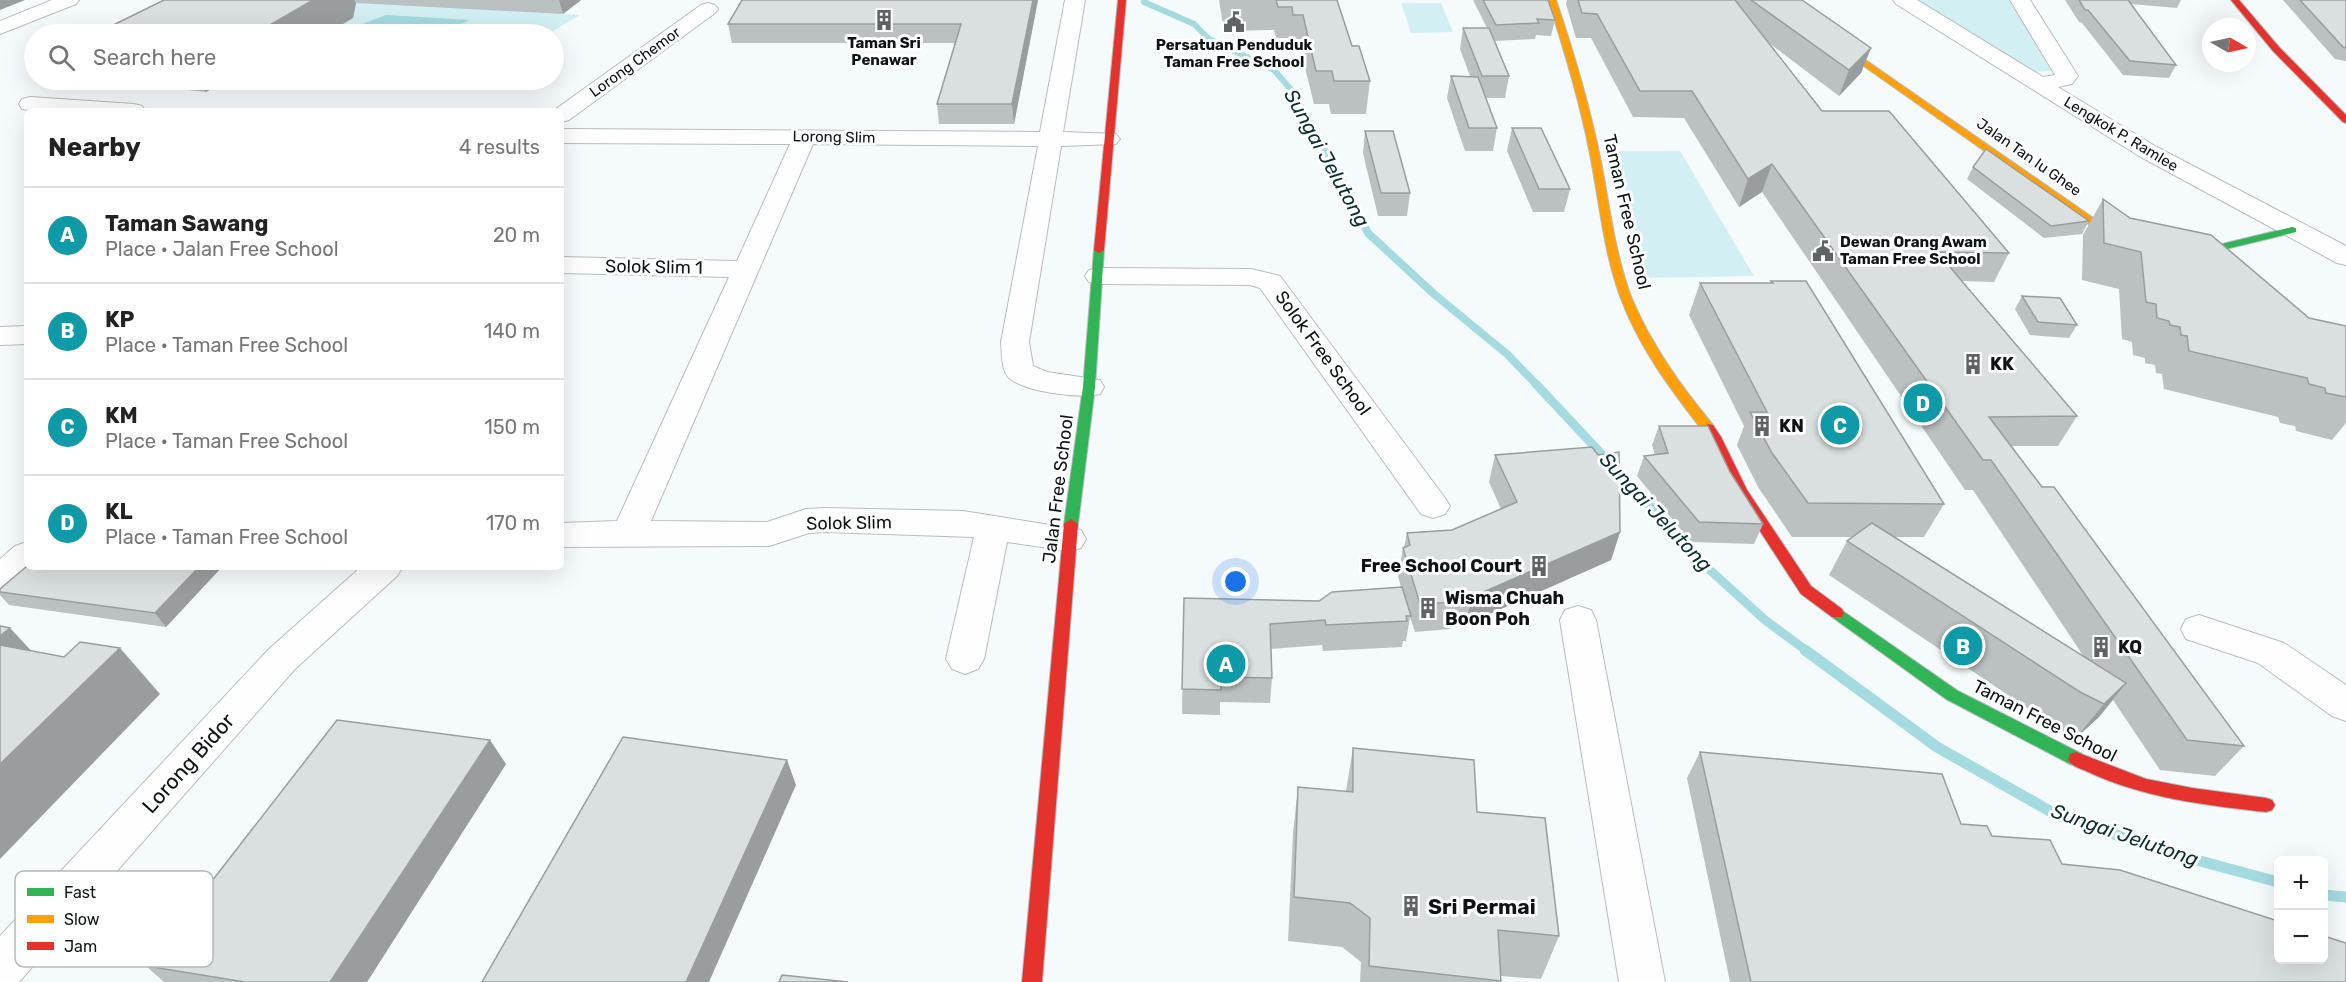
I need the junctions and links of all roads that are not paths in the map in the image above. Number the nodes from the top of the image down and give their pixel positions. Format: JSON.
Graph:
{"nodes":[{"id":1,"x":69,"y":0,"type":"edge"},
{"id":2,"x":1075,"y":0,"type":"edge"},
{"id":3,"x":1122,"y":0,"type":"edge"},
{"id":4,"x":1552,"y":0,"type":"edge"},
{"id":5,"x":1774,"y":0,"type":"edge"},
{"id":6,"x":1903,"y":0,"type":"edge"},
{"id":7,"x":2020,"y":0,"type":"edge"},
{"id":8,"x":2235,"y":0,"type":"edge"},
{"id":9,"x":708,"y":9,"type":"dead end"},
{"id":10,"x":0,"y":28,"type":"edge"},
{"id":11,"x":2040,"y":84,"type":"junction"},
{"id":12,"x":30,"y":104,"type":"dead end"},
{"id":13,"x":89,"y":108,"type":"edge"},
{"id":14,"x":564,"y":113,"type":"edge"},
{"id":15,"x":2346,"y":120,"type":"edge"},
{"id":16,"x":564,"y":136,"type":"edge"},
{"id":17,"x":805,"y":137,"type":"junction"},
{"id":18,"x":1049,"y":139,"type":"junction"},
{"id":19,"x":1108,"y":139,"type":"junction"},
{"id":20,"x":2292,"y":230,"type":"junction"},
{"id":21,"x":2142,"y":249,"type":"edge"},
{"id":22,"x":2169,"y":254,"type":"edge"},
{"id":23,"x":2346,"y":257,"type":"edge"},
{"id":24,"x":564,"y":265,"type":"edge"},
{"id":25,"x":746,"y":269,"type":"junction"},
{"id":26,"x":1099,"y":276,"type":"junction"},
{"id":27,"x":24,"y":335,"type":"edge"},
{"id":28,"x":0,"y":336,"type":"edge"},
{"id":29,"x":1089,"y":387,"type":"junction"},
{"id":30,"x":1433,"y":506,"type":"dead end"},
{"id":31,"x":993,"y":527,"type":"junction"},
{"id":32,"x":629,"y":533,"type":"junction"},
{"id":33,"x":564,"y":535,"type":"edge"},
{"id":34,"x":1069,"y":539,"type":"junction"},
{"id":35,"x":24,"y":558,"type":"edge"},
{"id":36,"x":381,"y":570,"type":"edge"},
{"id":37,"x":0,"y":579,"type":"edge"},
{"id":38,"x":1578,"y":620,"type":"dead end"},
{"id":39,"x":2199,"y":629,"type":"dead end"},
{"id":40,"x":965,"y":659,"type":"dead end"},
{"id":41,"x":2346,"y":705,"type":"edge"},
{"id":42,"x":2266,"y":805,"type":"dead end"},
{"id":43,"x":89,"y":871,"type":"edge"},
{"id":44,"x":15,"y":952,"type":"edge"},
{"id":45,"x":0,"y":969,"type":"edge"},
{"id":46,"x":1032,"y":982,"type":"edge"},
{"id":47,"x":1642,"y":982,"type":"edge"}],
"edges":[{"from":1,"to":10,"type":"street"},
{"from":2,"to":18,"type":"street"},
{"from":3,"to":19,"type":"street","name":"Jalan Free School"},
{"from":4,"to":42,"type":"street","name":"Taman Free School"},
{"from":5,"to":21,"type":"street","name":"Jalan Tan Iu Ghee"},
{"from":6,"to":11,"type":"street","name":"Lengkok P. Ramlee"},
{"from":7,"to":11,"type":"street"},
{"from":8,"to":15,"type":"street"},
{"from":9,"to":14,"type":"street","name":"Lorong Chemor"},
{"from":11,"to":20,"type":"street","name":"Lengkok P. Ramlee"},
{"from":12,"to":13,"type":"street"},
{"from":16,"to":17,"type":"street","name":"Lorong Slim"},
{"from":17,"to":18,"type":"street","name":"Lorong Slim"},
{"from":17,"to":25,"type":"street"},
{"from":18,"to":19,"type":"street","name":"Lorong Slim"},
{"from":18,"to":29,"type":"street"},
{"from":19,"to":26,"type":"street","name":"Jalan Free School"},
{"from":20,"to":22,"type":"street"},
{"from":20,"to":23,"type":"street","name":"Lengkok P. Ramlee"},
{"from":24,"to":25,"type":"street","name":"Solok Slim 1"},
{"from":25,"to":32,"type":"street"},
{"from":26,"to":29,"type":"street","name":"Jalan Free School"},
{"from":26,"to":30,"type":"street","name":"Solok Free School"},
{"from":27,"to":28,"type":"street"},
{"from":29,"to":34,"type":"street","name":"Jalan Free School"},
{"from":31,"to":32,"type":"street","name":"Solok Slim"},
{"from":31,"to":34,"type":"street","name":"Solok Slim"},
{"from":31,"to":40,"type":"street"},
{"from":32,"to":33,"type":"street","name":"Solok Slim"},
{"from":34,"to":46,"type":"street","name":"Jalan Free School"},
{"from":35,"to":37,"type":"street"},
{"from":36,"to":43,"type":"street","name":"Lorong Bidor"},
{"from":38,"to":47,"type":"street"},
{"from":39,"to":41,"type":"street"},
{"from":44,"to":45,"type":"street","name":"Lorong Bidor"}]}
